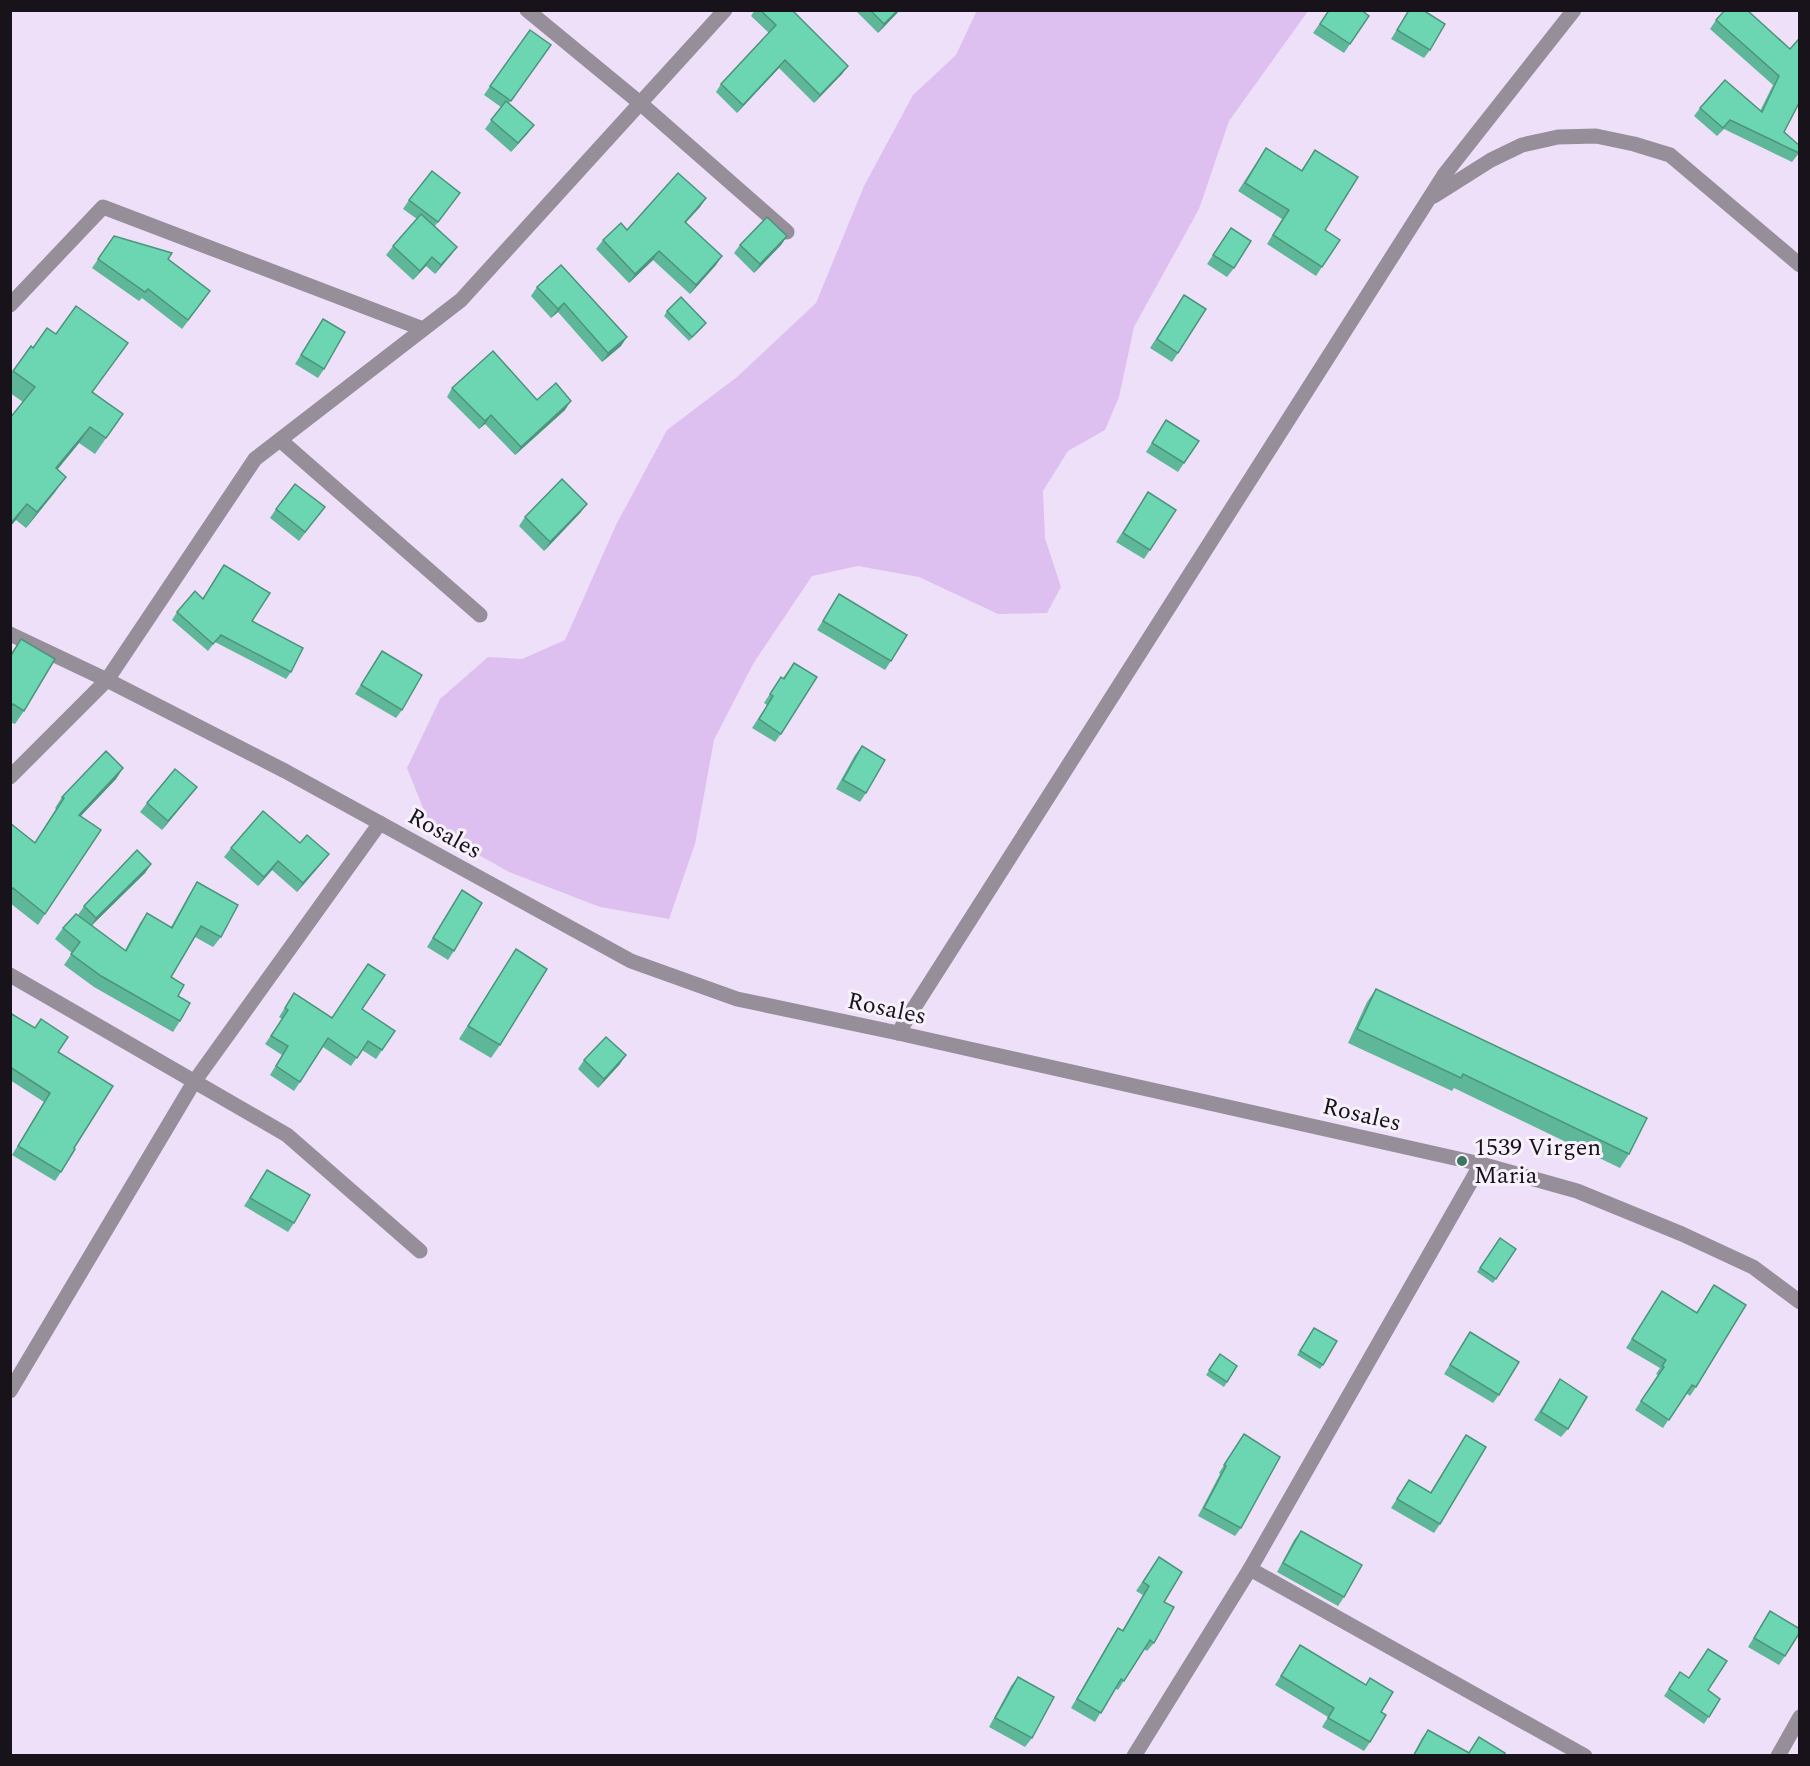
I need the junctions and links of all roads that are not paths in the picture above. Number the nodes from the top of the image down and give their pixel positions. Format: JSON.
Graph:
{"nodes":[{"id":1,"x":526,"y":10,"type":"edge"},
{"id":2,"x":724,"y":10,"type":"edge"},
{"id":3,"x":1574,"y":10,"type":"edge"},
{"id":4,"x":640,"y":103,"type":"junction"},
{"id":5,"x":1430,"y":199,"type":"junction"},
{"id":6,"x":787,"y":232,"type":"edge"},
{"id":7,"x":1800,"y":265,"type":"edge"},
{"id":8,"x":10,"y":305,"type":"edge"},
{"id":9,"x":423,"y":329,"type":"junction"},
{"id":10,"x":279,"y":440,"type":"junction"},
{"id":11,"x":480,"y":615,"type":"dead end"},
{"id":12,"x":10,"y":634,"type":"edge"},
{"id":13,"x":107,"y":680,"type":"junction"},
{"id":14,"x":10,"y":777,"type":"edge"},
{"id":15,"x":380,"y":823,"type":"junction"},
{"id":16,"x":10,"y":975,"type":"edge"},
{"id":17,"x":898,"y":1033,"type":"junction"},
{"id":18,"x":194,"y":1082,"type":"junction"},
{"id":19,"x":1481,"y":1164,"type":"junction"},
{"id":20,"x":420,"y":1251,"type":"dead end"},
{"id":21,"x":1800,"y":1302,"type":"edge"},
{"id":22,"x":10,"y":1391,"type":"edge"},
{"id":23,"x":1250,"y":1569,"type":"junction"},
{"id":24,"x":1800,"y":1717,"type":"edge"},
{"id":25,"x":1134,"y":1755,"type":"edge"},
{"id":26,"x":1585,"y":1755,"type":"edge"},
{"id":27,"x":1778,"y":1755,"type":"edge"}],
"edges":[{"from":1,"to":4,"type":"street"},
{"from":2,"to":4,"type":"street"},
{"from":3,"to":5,"type":"street"},
{"from":4,"to":6,"type":"street"},
{"from":4,"to":9,"type":"street"},
{"from":5,"to":7,"type":"street"},
{"from":5,"to":17,"type":"street"},
{"from":8,"to":9,"type":"street"},
{"from":9,"to":10,"type":"street"},
{"from":10,"to":11,"type":"street"},
{"from":10,"to":13,"type":"street"},
{"from":12,"to":13,"type":"street","name":"Rosales"},
{"from":13,"to":14,"type":"street"},
{"from":13,"to":15,"type":"street","name":"Rosales"},
{"from":15,"to":17,"type":"street","name":"Rosales"},
{"from":15,"to":18,"type":"street"},
{"from":16,"to":18,"type":"street"},
{"from":17,"to":19,"type":"street","name":"Rosales"},
{"from":18,"to":20,"type":"street"},
{"from":18,"to":22,"type":"street"},
{"from":19,"to":21,"type":"street","name":"Rosales"},
{"from":19,"to":23,"type":"street"},
{"from":23,"to":25,"type":"street"},
{"from":23,"to":26,"type":"street"},
{"from":24,"to":27,"type":"street"}]}
